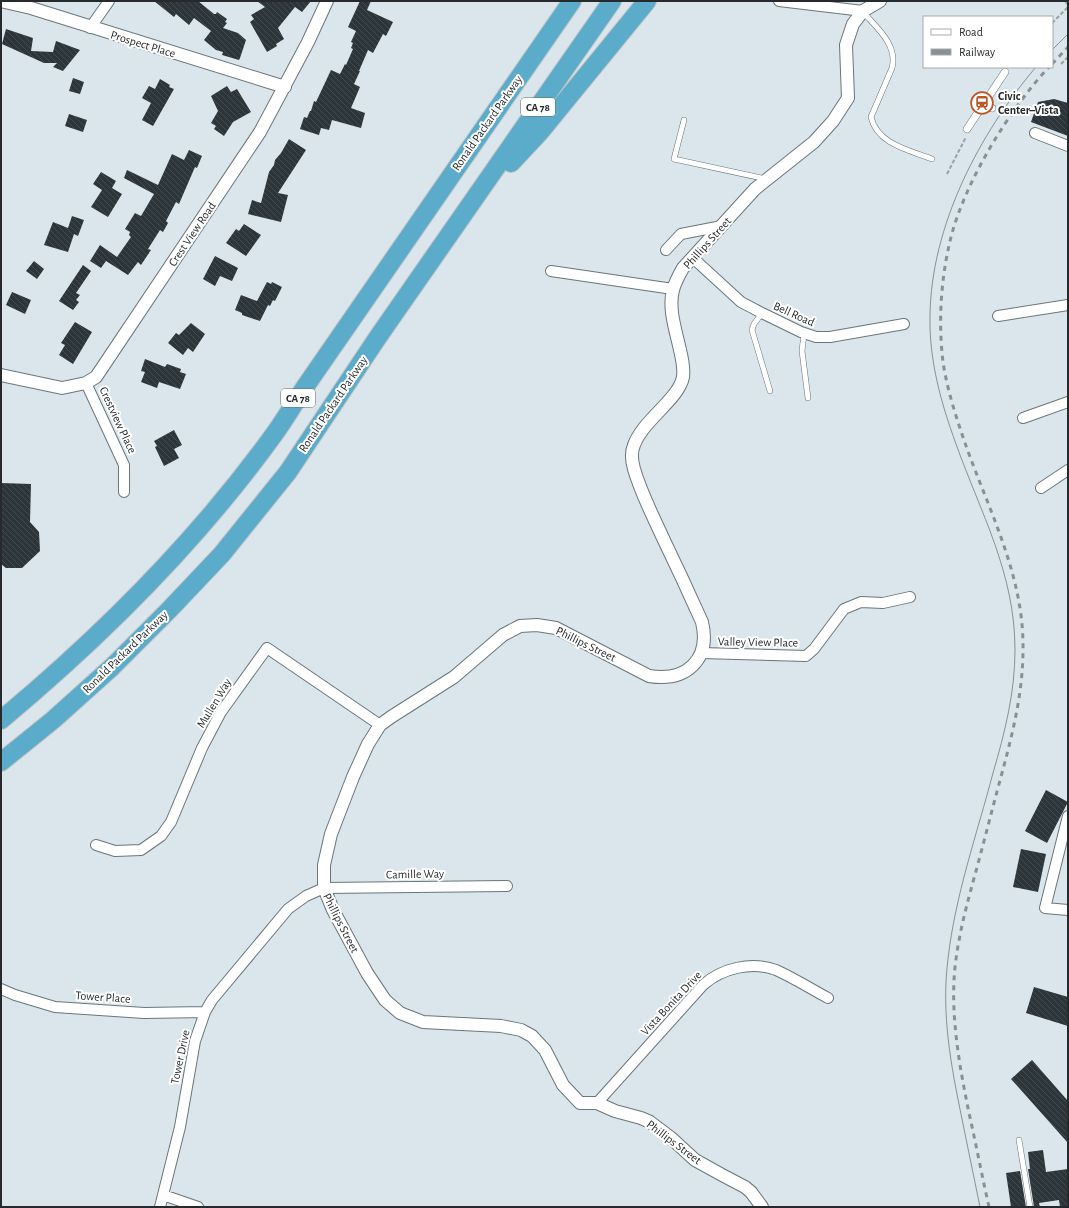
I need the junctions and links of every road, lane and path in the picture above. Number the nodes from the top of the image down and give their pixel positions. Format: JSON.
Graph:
{"nodes":[{"id":1,"x":1,"y":1,"type":"edge"},
{"id":2,"x":109,"y":1,"type":"edge"},
{"id":3,"x":327,"y":1,"type":"edge"},
{"id":4,"x":568,"y":1,"type":"edge"},
{"id":5,"x":572,"y":1,"type":"edge"},
{"id":6,"x":612,"y":1,"type":"edge"},
{"id":7,"x":647,"y":1,"type":"edge"},
{"id":8,"x":779,"y":1,"type":"edge"},
{"id":9,"x":880,"y":1,"type":"edge"},
{"id":10,"x":1064,"y":1,"type":"edge"},
{"id":11,"x":32,"y":5,"type":"edge"},
{"id":12,"x":1068,"y":6,"type":"edge"},
{"id":13,"x":863,"y":12,"type":"junction"},
{"id":14,"x":1053,"y":22,"type":"edge"},
{"id":15,"x":90,"y":28,"type":"junction"},
{"id":16,"x":548,"y":36,"type":"junction"},
{"id":17,"x":1068,"y":57,"type":"edge"},
{"id":18,"x":1061,"y":64,"type":"dead end"},
{"id":19,"x":1005,"y":72,"type":"dead end"},
{"id":20,"x":285,"y":88,"type":"junction"},
{"id":21,"x":983,"y":103,"type":"junction"},
{"id":22,"x":992,"y":108,"type":"dead end"},
{"id":23,"x":684,"y":120,"type":"dead end"},
{"id":24,"x":967,"y":129,"type":"joint"},
{"id":25,"x":1035,"y":134,"type":"dead end"},
{"id":26,"x":1068,"y":146,"type":"edge"},
{"id":27,"x":932,"y":159,"type":"dead end"},
{"id":28,"x":947,"y":174,"type":"dead end"},
{"id":29,"x":767,"y":180,"type":"junction"},
{"id":30,"x":465,"y":214,"type":"junction"},
{"id":31,"x":722,"y":226,"type":"junction"},
{"id":32,"x":666,"y":250,"type":"dead end"},
{"id":33,"x":693,"y":258,"type":"junction"},
{"id":34,"x":552,"y":271,"type":"dead end"},
{"id":35,"x":673,"y":289,"type":"junction"},
{"id":36,"x":1068,"y":305,"type":"edge"},
{"id":37,"x":762,"y":314,"type":"junction"},
{"id":38,"x":998,"y":316,"type":"dead end"},
{"id":39,"x":904,"y":324,"type":"dead end"},
{"id":40,"x":804,"y":333,"type":"junction"},
{"id":41,"x":1,"y":375,"type":"edge"},
{"id":42,"x":86,"y":383,"type":"junction"},
{"id":43,"x":770,"y":391,"type":"dead end"},
{"id":44,"x":808,"y":398,"type":"dead end"},
{"id":45,"x":1068,"y":402,"type":"edge"},
{"id":46,"x":1023,"y":418,"type":"dead end"},
{"id":47,"x":1068,"y":470,"type":"edge"},
{"id":48,"x":1041,"y":488,"type":"dead end"},
{"id":49,"x":124,"y":492,"type":"dead end"},
{"id":50,"x":910,"y":597,"type":"dead end"},
{"id":51,"x":701,"y":653,"type":"junction"},
{"id":52,"x":1,"y":720,"type":"edge"},
{"id":53,"x":380,"y":725,"type":"junction"},
{"id":54,"x":1,"y":762,"type":"edge"},
{"id":55,"x":1068,"y":816,"type":"edge"},
{"id":56,"x":96,"y":845,"type":"dead end"},
{"id":57,"x":507,"y":886,"type":"dead end"},
{"id":58,"x":324,"y":888,"type":"junction"},
{"id":59,"x":1068,"y":910,"type":"edge"},
{"id":60,"x":1,"y":989,"type":"edge"},
{"id":61,"x":828,"y":998,"type":"dead end"},
{"id":62,"x":205,"y":1012,"type":"junction"},
{"id":63,"x":598,"y":1103,"type":"junction"},
{"id":64,"x":1019,"y":1140,"type":"dead end"},
{"id":65,"x":163,"y":1195,"type":"junction"},
{"id":66,"x":160,"y":1207,"type":"edge"},
{"id":67,"x":198,"y":1207,"type":"edge"},
{"id":68,"x":762,"y":1207,"type":"edge"},
{"id":69,"x":1030,"y":1207,"type":"edge"}],
"edges":[{"from":1,"to":11,"type":"street","name":"Prospect Place"},
{"from":2,"to":15,"type":"street"},
{"from":3,"to":20,"type":"street","name":"Crest View Road"},
{"from":4,"to":16,"type":"highway"},
{"from":5,"to":16,"type":"highway","name":"Ronald Packard Parkway","number":"CA 78"},
{"from":6,"to":30,"type":"highway","name":"Ronald Packard Parkway","number":"CA 78"},
{"from":7,"to":30,"type":"highway"},
{"from":8,"to":13,"type":"street"},
{"from":9,"to":13,"type":"street","name":"Phillips Street"},
{"from":10,"to":12,"type":"path"},
{"from":11,"to":15,"type":"street","name":"Prospect Place"},
{"from":12,"to":14,"type":"path"},
{"from":13,"to":27,"type":"lane"},
{"from":13,"to":29,"type":"street","name":"Phillips Street"},
{"from":15,"to":20,"type":"street","name":"Prospect Place"},
{"from":16,"to":52,"type":"highway","name":"Ronald Packard Parkway","number":"CA 78"},
{"from":17,"to":18,"type":"path"},
{"from":19,"to":21,"type":"street"},
{"from":20,"to":42,"type":"street","name":"Crest View Road"},
{"from":21,"to":22,"type":"street"},
{"from":21,"to":24,"type":"street"},
{"from":23,"to":29,"type":"lane"},
{"from":24,"to":28,"type":"path"},
{"from":25,"to":26,"type":"street"},
{"from":29,"to":31,"type":"street","name":"Phillips Street"},
{"from":30,"to":54,"type":"highway","name":"Ronald Packard Parkway","number":"CA 78"},
{"from":31,"to":32,"type":"street"},
{"from":31,"to":33,"type":"street","name":"Phillips Street"},
{"from":33,"to":35,"type":"street","name":"Phillips Street"},
{"from":33,"to":37,"type":"street","name":"Bell Road"},
{"from":34,"to":35,"type":"street"},
{"from":35,"to":51,"type":"street","name":"Phillips Street"},
{"from":36,"to":38,"type":"street"},
{"from":37,"to":40,"type":"street","name":"Bell Road"},
{"from":37,"to":43,"type":"lane"},
{"from":39,"to":40,"type":"street","name":"Bell Road"},
{"from":40,"to":44,"type":"lane"},
{"from":41,"to":42,"type":"street","name":"Crest View Road"},
{"from":42,"to":49,"type":"street","name":"Crestview Place"},
{"from":45,"to":46,"type":"street"},
{"from":47,"to":48,"type":"street"},
{"from":50,"to":51,"type":"street","name":"Valley View Place"},
{"from":51,"to":53,"type":"street","name":"Phillips Street"},
{"from":53,"to":56,"type":"street","name":"Mullen Way"},
{"from":53,"to":58,"type":"street","name":"Phillips Street"},
{"from":55,"to":59,"type":"street"},
{"from":57,"to":58,"type":"street","name":"Camille Way"},
{"from":58,"to":62,"type":"street","name":"Tower Drive"},
{"from":58,"to":63,"type":"street","name":"Phillips Street"},
{"from":60,"to":62,"type":"street","name":"Tower Place"},
{"from":61,"to":63,"type":"street","name":"Vista Bonita Drive"},
{"from":62,"to":65,"type":"street","name":"Tower Drive"},
{"from":63,"to":68,"type":"street","name":"Phillips Street"},
{"from":64,"to":69,"type":"lane"},
{"from":65,"to":66,"type":"street","name":"Tower Drive"},
{"from":65,"to":67,"type":"street"}]}
